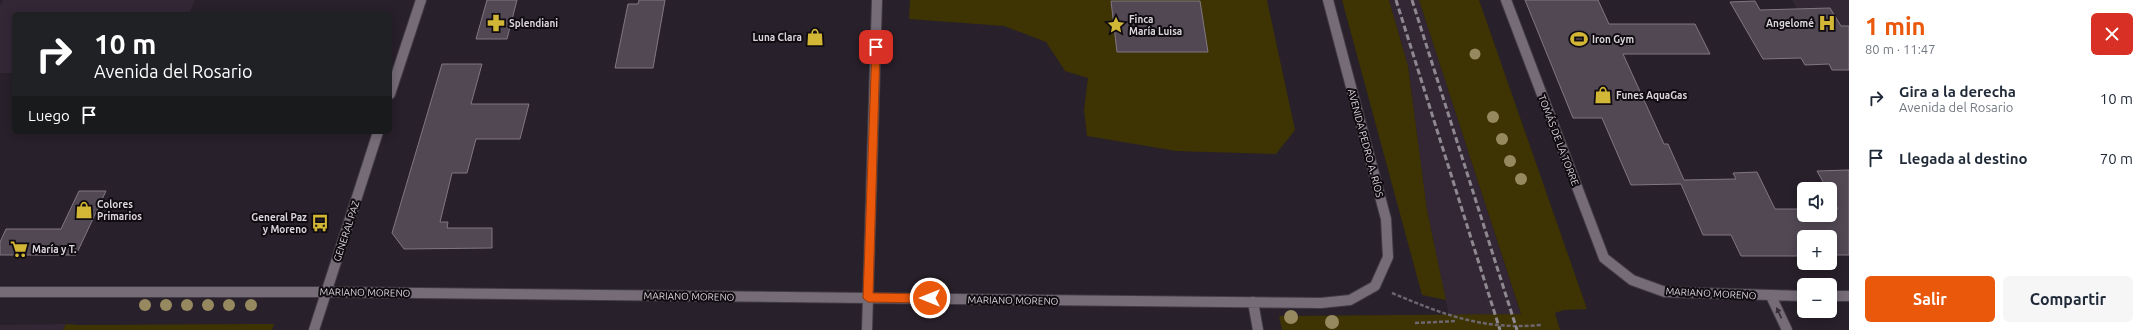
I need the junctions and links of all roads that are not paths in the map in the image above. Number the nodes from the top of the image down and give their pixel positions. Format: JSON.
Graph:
{"nodes":[{"id":1,"x":421,"y":0,"type":"edge"},
{"id":2,"x":877,"y":0,"type":"edge"},
{"id":3,"x":1328,"y":0,"type":"edge"},
{"id":4,"x":1506,"y":0,"type":"edge"},
{"id":5,"x":392,"y":88,"type":"edge"},
{"id":6,"x":377,"y":134,"type":"edge"},
{"id":7,"x":1622,"y":275,"type":"joint"},
{"id":8,"x":1375,"y":286,"type":"joint"},
{"id":9,"x":0,"y":292,"type":"edge"},
{"id":10,"x":326,"y":292,"type":"junction"},
{"id":11,"x":1771,"y":296,"type":"junction"},
{"id":12,"x":1797,"y":296,"type":"edge"},
{"id":13,"x":1837,"y":296,"type":"edge"},
{"id":14,"x":1849,"y":296,"type":"edge"},
{"id":15,"x":868,"y":298,"type":"junction"},
{"id":16,"x":1253,"y":302,"type":"junction"},
{"id":17,"x":314,"y":330,"type":"edge"},
{"id":18,"x":867,"y":330,"type":"edge"},
{"id":19,"x":1258,"y":330,"type":"edge"},
{"id":20,"x":1787,"y":330,"type":"edge"}],
"edges":[{"from":1,"to":5,"type":"street"},
{"from":2,"to":15,"type":"street"},
{"from":3,"to":8,"type":"street","name":"AVENIDA PEDRO A. RÍOS"},
{"from":4,"to":7,"type":"street","name":"TOMÁS DE LA TORRE"},
{"from":6,"to":10,"type":"street","name":"GENERAL PAZ"},
{"from":7,"to":11,"type":"street","name":"MARIANO MORENO"},
{"from":8,"to":16,"type":"street","name":"MARIANO MORENO"},
{"from":9,"to":10,"type":"street","name":"MARIANO MORENO"},
{"from":10,"to":15,"type":"street","name":"MARIANO MORENO"},
{"from":10,"to":17,"type":"street","name":"GENERAL PAZ"},
{"from":11,"to":12,"type":"street","name":"MARIANO MORENO"},
{"from":20,"to":11,"type":"street","one_way":true},
{"from":13,"to":14,"type":"street"},
{"from":15,"to":16,"type":"street","name":"MARIANO MORENO"},
{"from":15,"to":18,"type":"street"},
{"from":16,"to":19,"type":"street"}]}
